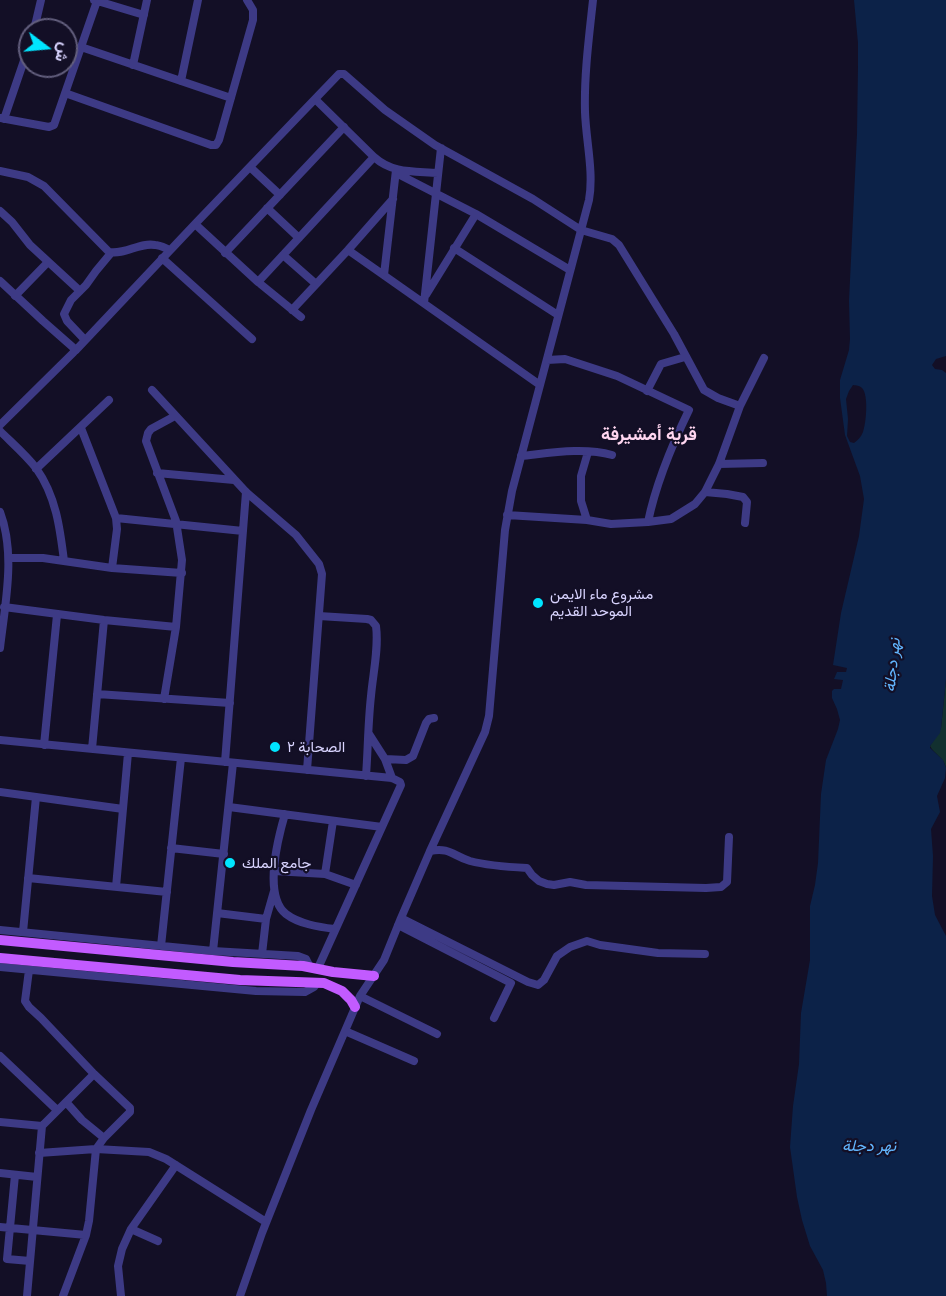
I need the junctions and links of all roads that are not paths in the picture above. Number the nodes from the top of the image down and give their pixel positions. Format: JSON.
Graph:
{"nodes":[{"id":1,"x":41,"y":0,"type":"edge"},
{"id":2,"x":147,"y":0,"type":"edge"},
{"id":3,"x":198,"y":0,"type":"edge"},
{"id":4,"x":247,"y":0,"type":"edge"},
{"id":5,"x":593,"y":0,"type":"edge"},
{"id":6,"x":95,"y":1,"type":"edge"},
{"id":7,"x":144,"y":15,"type":"junction"},
{"id":8,"x":37,"y":18,"type":"edge"},
{"id":9,"x":81,"y":47,"type":"junction"},
{"id":10,"x":133,"y":65,"type":"junction"},
{"id":11,"x":19,"y":78,"type":"edge"},
{"id":12,"x":181,"y":81,"type":"junction"},
{"id":13,"x":65,"y":93,"type":"junction"},
{"id":14,"x":231,"y":98,"type":"junction"},
{"id":15,"x":315,"y":99,"type":"junction"},
{"id":16,"x":2,"y":119,"type":"edge"},
{"id":17,"x":344,"y":127,"type":"junction"},
{"id":18,"x":441,"y":148,"type":"junction"},
{"id":19,"x":374,"y":157,"type":"junction"},
{"id":20,"x":249,"y":167,"type":"junction"},
{"id":21,"x":0,"y":171,"type":"edge"},
{"id":22,"x":396,"y":171,"type":"junction"},
{"id":23,"x":438,"y":173,"type":"junction"},
{"id":24,"x":436,"y":192,"type":"junction"},
{"id":25,"x":280,"y":195,"type":"junction"},
{"id":26,"x":393,"y":199,"type":"junction"},
{"id":27,"x":267,"y":208,"type":"junction"},
{"id":28,"x":0,"y":211,"type":"edge"},
{"id":29,"x":476,"y":214,"type":"junction"},
{"id":30,"x":195,"y":224,"type":"junction"},
{"id":31,"x":580,"y":230,"type":"junction"},
{"id":32,"x":298,"y":238,"type":"junction"},
{"id":33,"x":454,"y":248,"type":"junction"},
{"id":34,"x":170,"y":250,"type":"junction"},
{"id":35,"x":348,"y":250,"type":"junction"},
{"id":36,"x":111,"y":253,"type":"junction"},
{"id":37,"x":225,"y":253,"type":"junction"},
{"id":38,"x":283,"y":255,"type":"junction"},
{"id":39,"x":162,"y":258,"type":"junction"},
{"id":40,"x":48,"y":262,"type":"junction"},
{"id":41,"x":570,"y":270,"type":"junction"},
{"id":42,"x":384,"y":275,"type":"junction"},
{"id":43,"x":258,"y":282,"type":"junction"},
{"id":44,"x":316,"y":284,"type":"junction"},
{"id":45,"x":2,"y":287,"type":"edge"},
{"id":46,"x":80,"y":291,"type":"junction"},
{"id":47,"x":15,"y":296,"type":"junction"},
{"id":48,"x":424,"y":300,"type":"junction"},
{"id":49,"x":292,"y":310,"type":"junction"},
{"id":50,"x":558,"y":315,"type":"junction"},
{"id":51,"x":301,"y":317,"type":"dead end"},
{"id":52,"x":252,"y":339,"type":"dead end"},
{"id":53,"x":85,"y":340,"type":"junction"},
{"id":54,"x":76,"y":350,"type":"junction"},
{"id":55,"x":685,"y":357,"type":"junction"},
{"id":56,"x":764,"y":358,"type":"dead end"},
{"id":57,"x":547,"y":360,"type":"junction"},
{"id":58,"x":540,"y":385,"type":"junction"},
{"id":59,"x":152,"y":390,"type":"dead end"},
{"id":60,"x":647,"y":391,"type":"junction"},
{"id":61,"x":109,"y":400,"type":"dead end"},
{"id":62,"x":740,"y":406,"type":"junction"},
{"id":63,"x":175,"y":416,"type":"junction"},
{"id":64,"x":0,"y":424,"type":"edge"},
{"id":65,"x":81,"y":428,"type":"junction"},
{"id":66,"x":0,"y":431,"type":"edge"},
{"id":67,"x":588,"y":452,"type":"junction"},
{"id":68,"x":612,"y":455,"type":"dead end"},
{"id":69,"x":521,"y":456,"type":"junction"},
{"id":70,"x":763,"y":463,"type":"dead end"},
{"id":71,"x":719,"y":464,"type":"junction"},
{"id":72,"x":36,"y":469,"type":"junction"},
{"id":73,"x":157,"y":473,"type":"junction"},
{"id":74,"x":235,"y":480,"type":"junction"},
{"id":75,"x":246,"y":492,"type":"junction"},
{"id":76,"x":705,"y":492,"type":"junction"},
{"id":77,"x":0,"y":512,"type":"edge"},
{"id":78,"x":507,"y":514,"type":"junction"},
{"id":79,"x":116,"y":518,"type":"junction"},
{"id":80,"x":587,"y":520,"type":"junction"},
{"id":81,"x":648,"y":522,"type":"junction"},
{"id":82,"x":745,"y":523,"type":"dead end"},
{"id":83,"x":177,"y":525,"type":"junction"},
{"id":84,"x":243,"y":531,"type":"junction"},
{"id":85,"x":9,"y":558,"type":"junction"},
{"id":86,"x":64,"y":561,"type":"junction"},
{"id":87,"x":112,"y":568,"type":"junction"},
{"id":88,"x":182,"y":573,"type":"junction"},
{"id":89,"x":4,"y":607,"type":"junction"},
{"id":90,"x":57,"y":615,"type":"junction"},
{"id":91,"x":319,"y":616,"type":"junction"},
{"id":92,"x":104,"y":621,"type":"junction"},
{"id":93,"x":176,"y":627,"type":"junction"},
{"id":94,"x":0,"y":648,"type":"edge"},
{"id":95,"x":97,"y":694,"type":"junction"},
{"id":96,"x":164,"y":699,"type":"junction"},
{"id":97,"x":230,"y":703,"type":"junction"},
{"id":98,"x":434,"y":718,"type":"dead end"},
{"id":99,"x":369,"y":734,"type":"junction"},
{"id":100,"x":0,"y":740,"type":"edge"},
{"id":101,"x":44,"y":745,"type":"junction"},
{"id":102,"x":92,"y":749,"type":"junction"},
{"id":103,"x":128,"y":753,"type":"junction"},
{"id":104,"x":181,"y":758,"type":"junction"},
{"id":105,"x":386,"y":759,"type":"junction"},
{"id":106,"x":229,"y":763,"type":"junction"},
{"id":107,"x":307,"y":770,"type":"junction"},
{"id":108,"x":366,"y":776,"type":"junction"},
{"id":109,"x":392,"y":778,"type":"junction"},
{"id":110,"x":0,"y":792,"type":"edge"},
{"id":111,"x":36,"y":797,"type":"junction"},
{"id":112,"x":229,"y":807,"type":"junction"},
{"id":113,"x":123,"y":809,"type":"junction"},
{"id":114,"x":285,"y":814,"type":"junction"},
{"id":115,"x":333,"y":820,"type":"junction"},
{"id":116,"x":382,"y":827,"type":"junction"},
{"id":117,"x":729,"y":837,"type":"dead end"},
{"id":118,"x":171,"y":848,"type":"junction"},
{"id":119,"x":430,"y":851,"type":"junction"},
{"id":120,"x":224,"y":854,"type":"junction"},
{"id":121,"x":274,"y":871,"type":"junction"},
{"id":122,"x":326,"y":874,"type":"junction"},
{"id":123,"x":28,"y":878,"type":"junction"},
{"id":124,"x":356,"y":885,"type":"junction"},
{"id":125,"x":116,"y":887,"type":"junction"},
{"id":126,"x":274,"y":890,"type":"junction"},
{"id":127,"x":167,"y":892,"type":"junction"},
{"id":128,"x":217,"y":913,"type":"junction"},
{"id":129,"x":266,"y":919,"type":"junction"},
{"id":130,"x":399,"y":921,"type":"junction"},
{"id":131,"x":335,"y":929,"type":"junction"},
{"id":132,"x":0,"y":930,"type":"edge"},
{"id":133,"x":22,"y":932,"type":"junction"},
{"id":134,"x":0,"y":940,"type":"edge"},
{"id":135,"x":60,"y":941,"type":"junction"},
{"id":136,"x":161,"y":946,"type":"junction"},
{"id":137,"x":213,"y":951,"type":"junction"},
{"id":138,"x":262,"y":954,"type":"junction"},
{"id":139,"x":705,"y":954,"type":"dead end"},
{"id":140,"x":0,"y":958,"type":"edge"},
{"id":141,"x":0,"y":967,"type":"edge"},
{"id":142,"x":314,"y":967,"type":"junction"},
{"id":143,"x":58,"y":968,"type":"junction"},
{"id":144,"x":30,"y":969,"type":"junction"},
{"id":145,"x":333,"y":972,"type":"junction"},
{"id":146,"x":375,"y":976,"type":"junction"},
{"id":147,"x":330,"y":985,"type":"junction"},
{"id":148,"x":360,"y":996,"type":"junction"},
{"id":149,"x":355,"y":1007,"type":"junction"},
{"id":150,"x":494,"y":1018,"type":"dead end"},
{"id":151,"x":345,"y":1031,"type":"junction"},
{"id":152,"x":437,"y":1034,"type":"dead end"},
{"id":153,"x":0,"y":1056,"type":"edge"},
{"id":154,"x":414,"y":1061,"type":"dead end"},
{"id":155,"x":94,"y":1074,"type":"junction"},
{"id":156,"x":66,"y":1102,"type":"junction"},
{"id":157,"x":57,"y":1110,"type":"junction"},
{"id":158,"x":0,"y":1122,"type":"edge"},
{"id":159,"x":42,"y":1126,"type":"junction"},
{"id":160,"x":104,"y":1138,"type":"junction"},
{"id":161,"x":96,"y":1149,"type":"junction"},
{"id":162,"x":39,"y":1153,"type":"junction"},
{"id":163,"x":176,"y":1165,"type":"junction"},
{"id":164,"x":0,"y":1173,"type":"edge"},
{"id":165,"x":15,"y":1175,"type":"junction"},
{"id":166,"x":37,"y":1177,"type":"junction"},
{"id":167,"x":266,"y":1222,"type":"junction"},
{"id":168,"x":0,"y":1227,"type":"edge"},
{"id":169,"x":10,"y":1228,"type":"junction"},
{"id":170,"x":131,"y":1229,"type":"junction"},
{"id":171,"x":33,"y":1230,"type":"junction"},
{"id":172,"x":86,"y":1235,"type":"junction"},
{"id":173,"x":158,"y":1241,"type":"dead end"},
{"id":174,"x":30,"y":1261,"type":"junction"},
{"id":175,"x":27,"y":1296,"type":"edge"},
{"id":176,"x":63,"y":1296,"type":"edge"},
{"id":177,"x":121,"y":1296,"type":"edge"},
{"id":178,"x":240,"y":1296,"type":"edge"}],
"edges":[{"from":1,"to":8,"type":"street"},
{"from":2,"to":7,"type":"street"},
{"from":3,"to":12,"type":"street"},
{"from":4,"to":14,"type":"street"},
{"from":5,"to":31,"type":"street"},
{"from":6,"to":7,"type":"street"},
{"from":6,"to":9,"type":"street"},
{"from":7,"to":10,"type":"street"},
{"from":9,"to":10,"type":"street"},
{"from":9,"to":13,"type":"street"},
{"from":10,"to":12,"type":"street"},
{"from":11,"to":16,"type":"street"},
{"from":12,"to":14,"type":"street"},
{"from":13,"to":14,"type":"street"},
{"from":13,"to":16,"type":"street"},
{"from":15,"to":17,"type":"street"},
{"from":15,"to":18,"type":"street"},
{"from":15,"to":20,"type":"street"},
{"from":17,"to":19,"type":"street"},
{"from":17,"to":25,"type":"street"},
{"from":18,"to":23,"type":"street"},
{"from":18,"to":31,"type":"street"},
{"from":19,"to":22,"type":"street"},
{"from":19,"to":32,"type":"street"},
{"from":20,"to":25,"type":"street"},
{"from":20,"to":30,"type":"street"},
{"from":21,"to":36,"type":"street"},
{"from":22,"to":23,"type":"street"},
{"from":22,"to":24,"type":"street"},
{"from":22,"to":26,"type":"street"},
{"from":23,"to":24,"type":"street"},
{"from":24,"to":29,"type":"street"},
{"from":24,"to":48,"type":"street"},
{"from":25,"to":27,"type":"street"},
{"from":26,"to":35,"type":"street"},
{"from":26,"to":42,"type":"street"},
{"from":27,"to":32,"type":"street"},
{"from":27,"to":37,"type":"street"},
{"from":28,"to":40,"type":"street"},
{"from":29,"to":33,"type":"street"},
{"from":29,"to":41,"type":"street"},
{"from":30,"to":34,"type":"street"},
{"from":30,"to":37,"type":"street"},
{"from":31,"to":41,"type":"street"},
{"from":31,"to":55,"type":"street"},
{"from":32,"to":38,"type":"street"},
{"from":33,"to":48,"type":"street"},
{"from":33,"to":50,"type":"street"},
{"from":34,"to":36,"type":"street"},
{"from":34,"to":39,"type":"street"},
{"from":35,"to":42,"type":"street"},
{"from":35,"to":44,"type":"street"},
{"from":36,"to":46,"type":"street"},
{"from":37,"to":43,"type":"street"},
{"from":38,"to":43,"type":"street"},
{"from":38,"to":44,"type":"street"},
{"from":39,"to":52,"type":"street"},
{"from":39,"to":53,"type":"street"},
{"from":40,"to":46,"type":"street"},
{"from":40,"to":47,"type":"street"},
{"from":41,"to":50,"type":"street"},
{"from":42,"to":48,"type":"street"},
{"from":43,"to":49,"type":"street"},
{"from":44,"to":49,"type":"street"},
{"from":45,"to":47,"type":"street"},
{"from":46,"to":53,"type":"street"},
{"from":47,"to":54,"type":"street"},
{"from":48,"to":58,"type":"street"},
{"from":49,"to":51,"type":"street"},
{"from":50,"to":57,"type":"street"},
{"from":53,"to":54,"type":"street"},
{"from":54,"to":64,"type":"street"},
{"from":55,"to":60,"type":"street"},
{"from":55,"to":62,"type":"street"},
{"from":56,"to":62,"type":"street"},
{"from":57,"to":58,"type":"street"},
{"from":57,"to":60,"type":"street"},
{"from":58,"to":69,"type":"street"},
{"from":59,"to":63,"type":"street"},
{"from":60,"to":81,"type":"street"},
{"from":61,"to":65,"type":"street"},
{"from":62,"to":71,"type":"street"},
{"from":63,"to":73,"type":"street"},
{"from":63,"to":74,"type":"street"},
{"from":65,"to":72,"type":"street"},
{"from":65,"to":79,"type":"street"},
{"from":66,"to":72,"type":"street"},
{"from":67,"to":68,"type":"street"},
{"from":67,"to":69,"type":"street"},
{"from":67,"to":80,"type":"street"},
{"from":69,"to":78,"type":"street"},
{"from":70,"to":71,"type":"street"},
{"from":71,"to":76,"type":"street"},
{"from":72,"to":86,"type":"street"},
{"from":73,"to":74,"type":"street"},
{"from":73,"to":83,"type":"street"},
{"from":74,"to":75,"type":"street"},
{"from":75,"to":84,"type":"street"},
{"from":75,"to":91,"type":"street"},
{"from":76,"to":81,"type":"street"},
{"from":76,"to":82,"type":"street"},
{"from":77,"to":85,"type":"street"},
{"from":78,"to":80,"type":"street"},
{"from":78,"to":119,"type":"street"},
{"from":79,"to":83,"type":"street"},
{"from":79,"to":87,"type":"street"},
{"from":80,"to":81,"type":"street"},
{"from":83,"to":84,"type":"street"},
{"from":83,"to":88,"type":"street"},
{"from":84,"to":97,"type":"street"},
{"from":85,"to":86,"type":"street"},
{"from":85,"to":89,"type":"street"},
{"from":86,"to":87,"type":"street"},
{"from":87,"to":88,"type":"street"},
{"from":88,"to":93,"type":"street"},
{"from":89,"to":90,"type":"street"},
{"from":89,"to":94,"type":"street"},
{"from":90,"to":92,"type":"street"},
{"from":90,"to":101,"type":"street"},
{"from":91,"to":99,"type":"street"},
{"from":91,"to":107,"type":"street"},
{"from":92,"to":93,"type":"street"},
{"from":92,"to":95,"type":"street"},
{"from":93,"to":96,"type":"street"},
{"from":95,"to":96,"type":"street"},
{"from":95,"to":102,"type":"street"},
{"from":96,"to":97,"type":"street"},
{"from":97,"to":106,"type":"street"},
{"from":98,"to":105,"type":"street"},
{"from":99,"to":105,"type":"street"},
{"from":99,"to":108,"type":"street"},
{"from":100,"to":101,"type":"street"},
{"from":101,"to":102,"type":"street"},
{"from":102,"to":103,"type":"street"},
{"from":103,"to":104,"type":"street"},
{"from":103,"to":113,"type":"street"},
{"from":104,"to":106,"type":"street"},
{"from":104,"to":118,"type":"street"},
{"from":105,"to":109,"type":"street"},
{"from":106,"to":107,"type":"street"},
{"from":106,"to":112,"type":"street"},
{"from":107,"to":108,"type":"street"},
{"from":108,"to":109,"type":"street"},
{"from":109,"to":116,"type":"street"},
{"from":110,"to":111,"type":"street"},
{"from":111,"to":113,"type":"street"},
{"from":111,"to":123,"type":"street"},
{"from":112,"to":114,"type":"street"},
{"from":112,"to":120,"type":"street"},
{"from":113,"to":125,"type":"street"},
{"from":114,"to":115,"type":"street"},
{"from":114,"to":121,"type":"street"},
{"from":115,"to":116,"type":"street"},
{"from":115,"to":122,"type":"street"},
{"from":116,"to":124,"type":"street"},
{"from":117,"to":119,"type":"street"},
{"from":118,"to":120,"type":"street"},
{"from":118,"to":127,"type":"street"},
{"from":119,"to":130,"type":"street"},
{"from":120,"to":128,"type":"street"},
{"from":121,"to":122,"type":"street"},
{"from":121,"to":126,"type":"street"},
{"from":122,"to":124,"type":"street"},
{"from":123,"to":125,"type":"street"},
{"from":123,"to":133,"type":"street"},
{"from":124,"to":131,"type":"street"},
{"from":125,"to":127,"type":"street"},
{"from":126,"to":129,"type":"street"},
{"from":126,"to":131,"type":"street"},
{"from":127,"to":136,"type":"street"},
{"from":128,"to":129,"type":"street"},
{"from":128,"to":137,"type":"street"},
{"from":129,"to":138,"type":"street"},
{"from":130,"to":139,"type":"street"},
{"from":130,"to":146,"type":"street"},
{"from":130,"to":150,"type":"street"},
{"from":131,"to":142,"type":"street"},
{"from":132,"to":133,"type":"street"},
{"from":133,"to":135,"type":"street"},
{"from":134,"to":135,"type":"main road"},
{"from":135,"to":136,"type":"street"},
{"from":135,"to":142,"type":"main road"},
{"from":136,"to":137,"type":"street"},
{"from":137,"to":138,"type":"street"},
{"from":138,"to":142,"type":"street"},
{"from":140,"to":143,"type":"main road"},
{"from":141,"to":144,"type":"street"},
{"from":142,"to":145,"type":"main road"},
{"from":143,"to":144,"type":"street"},
{"from":143,"to":147,"type":"main road"},
{"from":144,"to":155,"type":"street"},
{"from":145,"to":146,"type":"main road"},
{"from":145,"to":147,"type":"main road"},
{"from":146,"to":148,"type":"street"},
{"from":147,"to":149,"type":"main road"},
{"from":148,"to":149,"type":"street"},
{"from":148,"to":152,"type":"street"},
{"from":149,"to":151,"type":"street"},
{"from":151,"to":154,"type":"street"},
{"from":151,"to":167,"type":"street"},
{"from":153,"to":157,"type":"street"},
{"from":155,"to":156,"type":"street"},
{"from":155,"to":160,"type":"street"},
{"from":156,"to":157,"type":"street"},
{"from":156,"to":160,"type":"street"},
{"from":157,"to":159,"type":"street"},
{"from":158,"to":159,"type":"street"},
{"from":159,"to":162,"type":"street"},
{"from":160,"to":161,"type":"street"},
{"from":161,"to":162,"type":"street"},
{"from":161,"to":163,"type":"street"},
{"from":161,"to":172,"type":"street"},
{"from":162,"to":166,"type":"street"},
{"from":163,"to":167,"type":"street"},
{"from":163,"to":170,"type":"street"},
{"from":164,"to":165,"type":"street"},
{"from":165,"to":166,"type":"street"},
{"from":165,"to":169,"type":"street"},
{"from":166,"to":171,"type":"street"},
{"from":167,"to":178,"type":"street"},
{"from":168,"to":169,"type":"street"},
{"from":169,"to":171,"type":"street"},
{"from":169,"to":174,"type":"street"},
{"from":170,"to":173,"type":"street"},
{"from":170,"to":177,"type":"street"},
{"from":171,"to":172,"type":"street"},
{"from":171,"to":174,"type":"street"},
{"from":172,"to":176,"type":"street"},
{"from":174,"to":175,"type":"street"}]}
